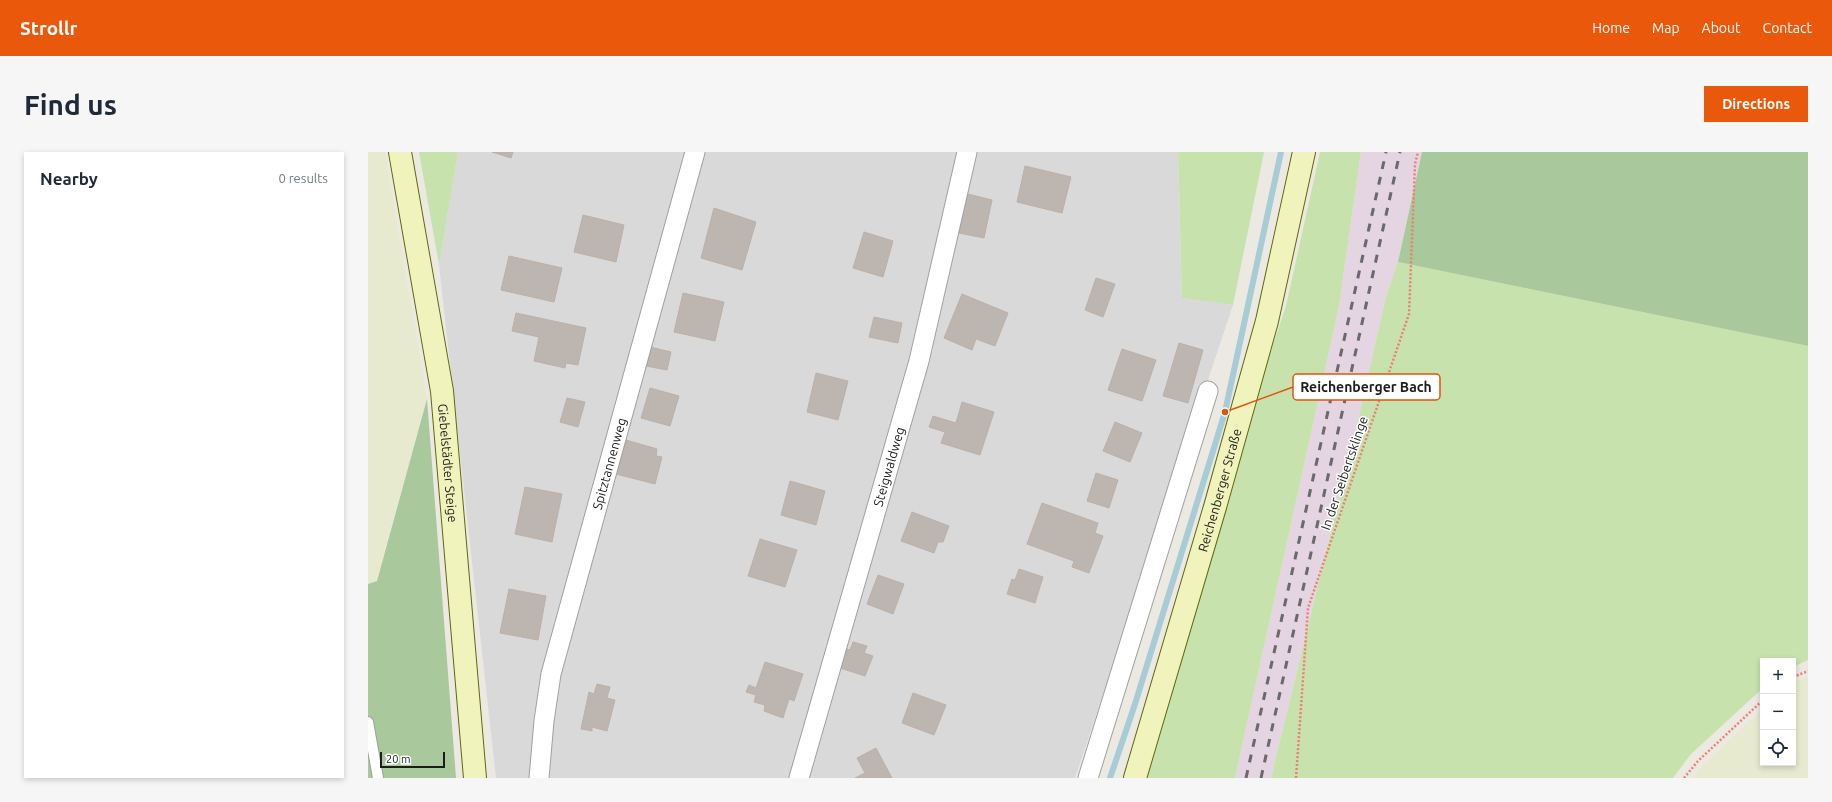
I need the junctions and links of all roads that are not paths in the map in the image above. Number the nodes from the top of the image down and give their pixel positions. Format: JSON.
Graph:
{"nodes":[{"id":1,"x":400,"y":152,"type":"edge"},
{"id":2,"x":695,"y":152,"type":"edge"},
{"id":3,"x":967,"y":152,"type":"edge"},
{"id":4,"x":1304,"y":152,"type":"edge"},
{"id":5,"x":1208,"y":391,"type":"dead end"},
{"id":6,"x":368,"y":722,"type":"edge"},
{"id":7,"x":378,"y":778,"type":"edge"},
{"id":8,"x":475,"y":778,"type":"edge"},
{"id":9,"x":540,"y":778,"type":"edge"},
{"id":10,"x":799,"y":778,"type":"edge"},
{"id":11,"x":1088,"y":778,"type":"edge"},
{"id":12,"x":1135,"y":778,"type":"edge"}],
"edges":[{"from":1,"to":8,"type":"main road","name":"Giebelstädter Steige"},
{"from":2,"to":9,"type":"street","name":"Spitztannenweg"},
{"from":3,"to":10,"type":"street","name":"Steigwaldweg"},
{"from":4,"to":12,"type":"main road","name":"Reichenberger Straße"},
{"from":5,"to":11,"type":"street"},
{"from":6,"to":7,"type":"lane"}]}
